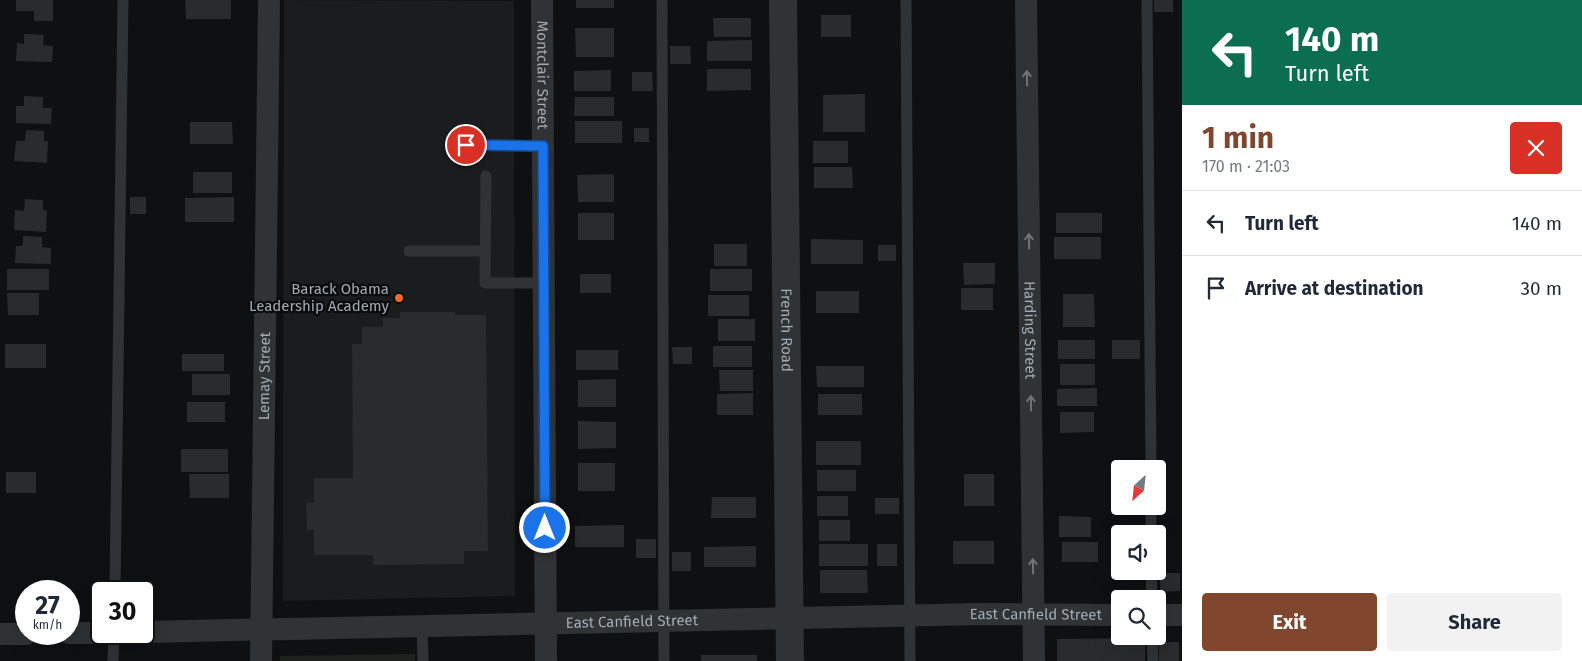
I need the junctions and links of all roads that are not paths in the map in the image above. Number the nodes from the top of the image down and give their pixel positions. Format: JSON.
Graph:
{"nodes":[{"id":1,"x":123,"y":0,"type":"edge"},
{"id":2,"x":270,"y":0,"type":"edge"},
{"id":3,"x":542,"y":0,"type":"edge"},
{"id":4,"x":662,"y":0,"type":"edge"},
{"id":5,"x":783,"y":0,"type":"edge"},
{"id":6,"x":906,"y":0,"type":"edge"},
{"id":7,"x":1026,"y":0,"type":"edge"},
{"id":8,"x":1147,"y":0,"type":"edge"},
{"id":9,"x":466,"y":145,"type":"dead end"},
{"id":10,"x":543,"y":146,"type":"junction"},
{"id":11,"x":486,"y":176,"type":"dead end"},
{"id":12,"x":409,"y":251,"type":"dead end"},
{"id":13,"x":485,"y":251,"type":"junction"},
{"id":14,"x":544,"y":283,"type":"junction"},
{"id":15,"x":1151,"y":460,"type":"edge"},
{"id":16,"x":114,"y":580,"type":"edge"},
{"id":17,"x":1033,"y":614,"type":"junction"},
{"id":18,"x":1111,"y":615,"type":"edge"},
{"id":19,"x":1166,"y":615,"type":"edge"},
{"id":20,"x":1182,"y":615,"type":"edge"},
{"id":21,"x":910,"y":616,"type":"junction"},
{"id":22,"x":790,"y":618,"type":"junction"},
{"id":23,"x":664,"y":621,"type":"junction"},
{"id":24,"x":546,"y":624,"type":"junction"},
{"id":25,"x":422,"y":626,"type":"junction"},
{"id":26,"x":262,"y":630,"type":"junction"},
{"id":27,"x":155,"y":632,"type":"edge"},
{"id":28,"x":0,"y":634,"type":"edge"},
{"id":29,"x":15,"y":634,"type":"edge"},
{"id":30,"x":114,"y":645,"type":"edge"},
{"id":31,"x":1152,"y":645,"type":"edge"},
{"id":32,"x":113,"y":661,"type":"edge"},
{"id":33,"x":261,"y":661,"type":"edge"},
{"id":34,"x":423,"y":661,"type":"edge"},
{"id":35,"x":546,"y":661,"type":"edge"},
{"id":36,"x":664,"y":661,"type":"edge"},
{"id":37,"x":790,"y":661,"type":"edge"},
{"id":38,"x":910,"y":661,"type":"edge"},
{"id":39,"x":1034,"y":661,"type":"edge"},
{"id":40,"x":1153,"y":661,"type":"edge"}],
"edges":[{"from":1,"to":16,"type":"lane"},
{"from":2,"to":26,"type":"street","name":"Lemay Street"},
{"from":3,"to":10,"type":"street","name":"Montclair Street"},
{"from":4,"to":23,"type":"lane"},
{"from":5,"to":22,"type":"street","name":"French Road"},
{"from":6,"to":21,"type":"lane"},
{"from":17,"to":7,"type":"street","name":"Harding Street","one_way":true},
{"from":8,"to":15,"type":"lane"},
{"from":9,"to":10,"type":"lane"},
{"from":10,"to":14,"type":"street","name":"Montclair Street"},
{"from":11,"to":13,"type":"lane"},
{"from":12,"to":13,"type":"lane"},
{"from":13,"to":14,"type":"lane"},
{"from":14,"to":24,"type":"street","name":"Montclair Street"},
{"from":17,"to":18,"type":"street","name":"East Canfield Street"},
{"from":17,"to":21,"type":"street","name":"East Canfield Street"},
{"from":17,"to":39,"type":"street","name":"Harding Street"},
{"from":19,"to":20,"type":"street"},
{"from":21,"to":22,"type":"street","name":"East Canfield Street"},
{"from":21,"to":38,"type":"lane"},
{"from":22,"to":23,"type":"street","name":"East Canfield Street"},
{"from":22,"to":37,"type":"street","name":"French Road"},
{"from":23,"to":24,"type":"street","name":"East Canfield Street"},
{"from":23,"to":36,"type":"lane"},
{"from":24,"to":25,"type":"street","name":"East Canfield Street"},
{"from":24,"to":35,"type":"street","name":"Montclair Street"},
{"from":25,"to":26,"type":"street","name":"East Canfield Street"},
{"from":25,"to":34,"type":"lane"},
{"from":26,"to":27,"type":"street","name":"East Canfield Street"},
{"from":26,"to":33,"type":"street","name":"Lemay Street"},
{"from":28,"to":29,"type":"street"},
{"from":30,"to":32,"type":"lane"},
{"from":31,"to":40,"type":"lane"}]}
